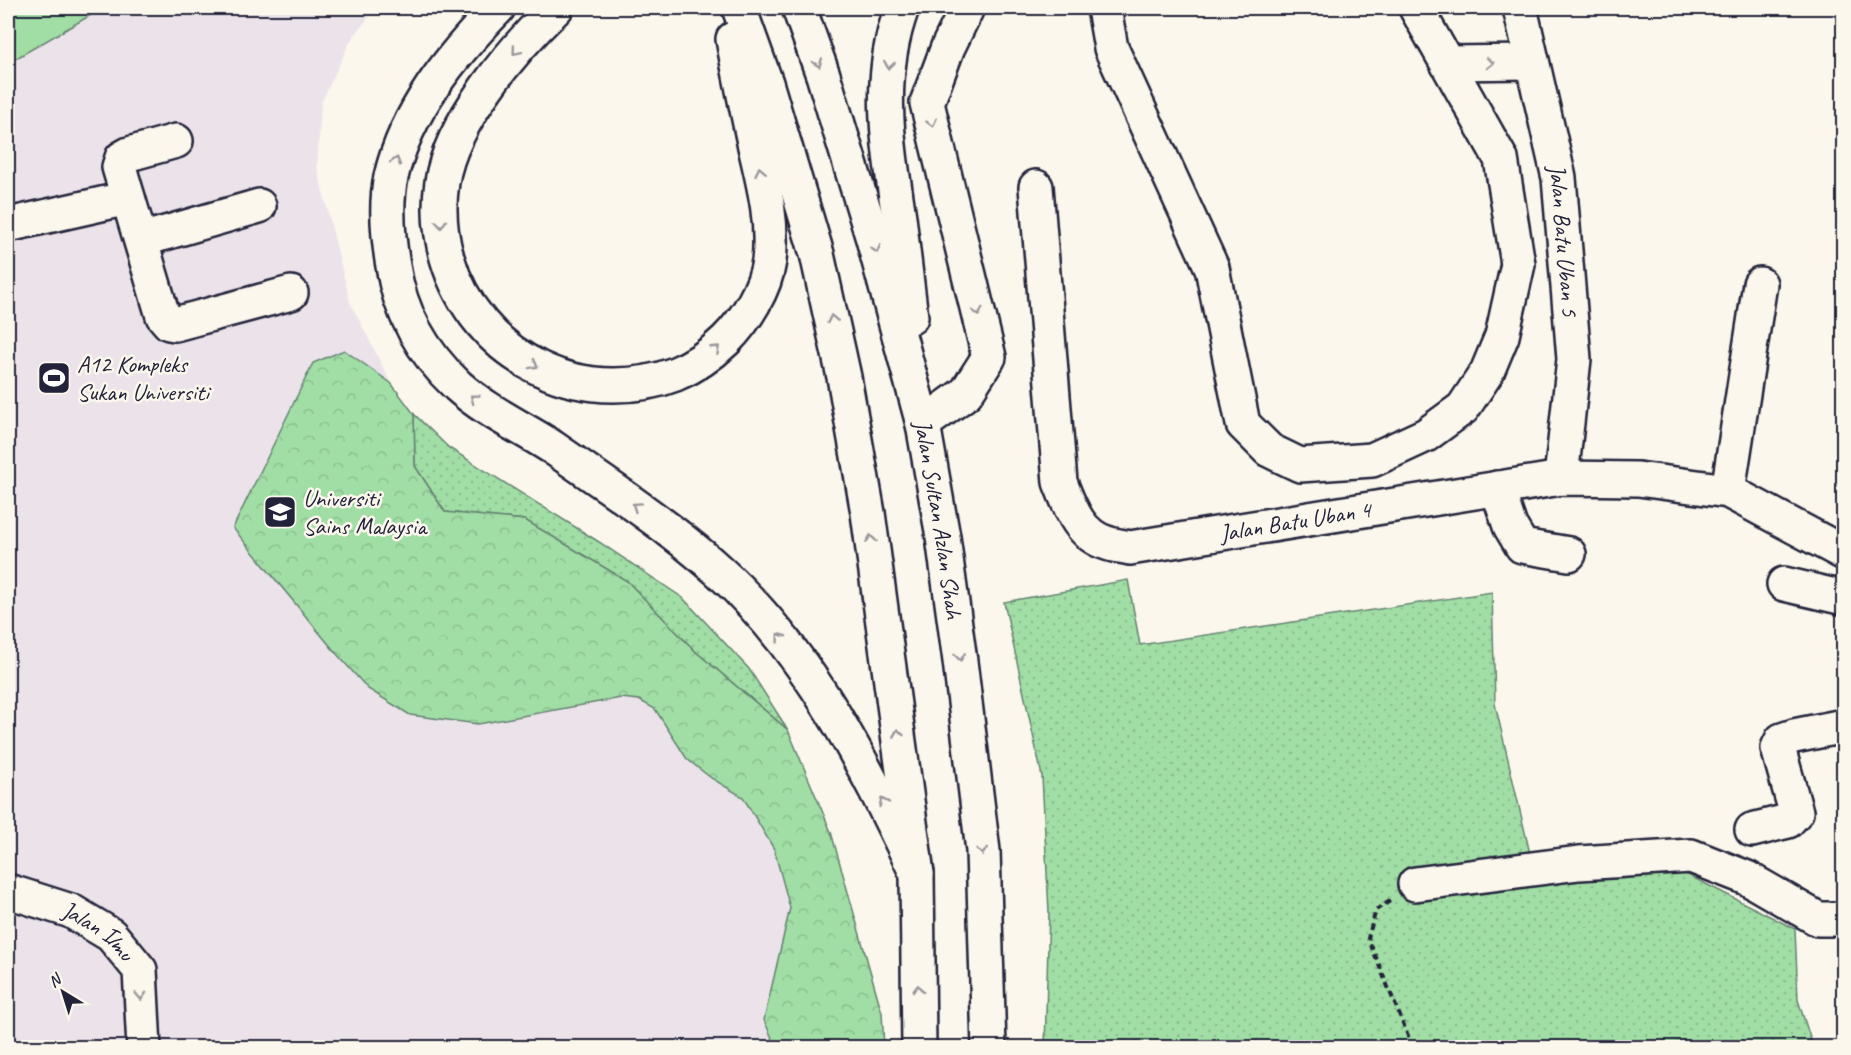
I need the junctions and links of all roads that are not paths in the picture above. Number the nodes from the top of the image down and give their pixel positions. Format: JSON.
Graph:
{"nodes":[{"id":1,"x":498,"y":8,"type":"edge"},
{"id":2,"x":556,"y":8,"type":"edge"},
{"id":3,"x":727,"y":8,"type":"edge"},
{"id":4,"x":739,"y":8,"type":"edge"},
{"id":5,"x":799,"y":8,"type":"edge"},
{"id":6,"x":902,"y":8,"type":"edge"},
{"id":7,"x":967,"y":8,"type":"edge"},
{"id":8,"x":1106,"y":8,"type":"edge"},
{"id":9,"x":1416,"y":8,"type":"edge"},
{"id":10,"x":1520,"y":8,"type":"edge"},
{"id":11,"x":1532,"y":62,"type":"junction"},
{"id":12,"x":1448,"y":63,"type":"junction"},
{"id":13,"x":1550,"y":140,"type":"junction"},
{"id":14,"x":176,"y":141,"type":"dead end"},
{"id":15,"x":1501,"y":159,"type":"junction"},
{"id":16,"x":1036,"y":187,"type":"dead end"},
{"id":17,"x":128,"y":198,"type":"junction"},
{"id":18,"x":259,"y":206,"type":"dead end"},
{"id":19,"x":8,"y":225,"type":"edge"},
{"id":20,"x":141,"y":240,"type":"junction"},
{"id":21,"x":1760,"y":284,"type":"dead end"},
{"id":22,"x":291,"y":293,"type":"dead end"},
{"id":23,"x":923,"y":424,"type":"junction"},
{"id":24,"x":1561,"y":478,"type":"junction"},
{"id":25,"x":1497,"y":488,"type":"junction"},
{"id":26,"x":1728,"y":491,"type":"junction"},
{"id":27,"x":1844,"y":553,"type":"edge"},
{"id":28,"x":1569,"y":554,"type":"dead end"},
{"id":29,"x":1784,"y":584,"type":"dead end"},
{"id":30,"x":1844,"y":597,"type":"edge"},
{"id":31,"x":1844,"y":726,"type":"edge"},
{"id":32,"x":1752,"y":830,"type":"dead end"},
{"id":33,"x":917,"y":874,"type":"junction"},
{"id":34,"x":1415,"y":884,"type":"road end"},
{"id":35,"x":8,"y":891,"type":"edge"},
{"id":36,"x":1844,"y":919,"type":"edge"},
{"id":37,"x":144,"y":1047,"type":"edge"},
{"id":38,"x":919,"y":1047,"type":"edge"},
{"id":39,"x":989,"y":1047,"type":"edge"}],
"edges":[{"from":33,"to":1,"type":"main road","one_way":true},
{"from":2,"to":3,"type":"main road","one_way":true},
{"from":33,"to":4,"type":"main road","one_way":true},
{"from":5,"to":23,"type":"main road","name":"Jalan Sultan Azlan Shah","one_way":true},
{"from":6,"to":23,"type":"main road","one_way":true},
{"from":7,"to":23,"type":"main road","one_way":true},
{"from":8,"to":15,"type":"main road"},
{"from":9,"to":12,"type":"main road"},
{"from":10,"to":11,"type":"main road","name":"Jalan Batu Uban 5"},
{"from":12,"to":11,"type":"main road","one_way":true},
{"from":11,"to":13,"type":"main road","name":"Jalan Batu Uban 5"},
{"from":12,"to":15,"type":"main road"},
{"from":13,"to":15,"type":"main road"},
{"from":13,"to":24,"type":"main road","name":"Jalan Batu Uban 5"},
{"from":14,"to":17,"type":"main road"},
{"from":16,"to":25,"type":"main road","name":"Jalan Batu Uban 4"},
{"from":17,"to":19,"type":"main road"},
{"from":17,"to":20,"type":"main road"},
{"from":18,"to":20,"type":"main road"},
{"from":20,"to":22,"type":"main road"},
{"from":21,"to":26,"type":"main road"},
{"from":23,"to":39,"type":"main road","name":"Jalan Sultan Azlan Shah","one_way":true},
{"from":24,"to":25,"type":"main road","name":"Jalan Batu Uban 4"},
{"from":24,"to":26,"type":"main road","name":"Jalan Batu Uban 4"},
{"from":25,"to":28,"type":"main road"},
{"from":26,"to":27,"type":"main road","name":"Jalan Batu Uban 4"},
{"from":29,"to":30,"type":"main road"},
{"from":31,"to":32,"type":"main road"},
{"from":38,"to":33,"type":"main road","one_way":true},
{"from":34,"to":36,"type":"main road"},
{"from":35,"to":37,"type":"main road","name":"Jalan Ilmu","one_way":true}]}
